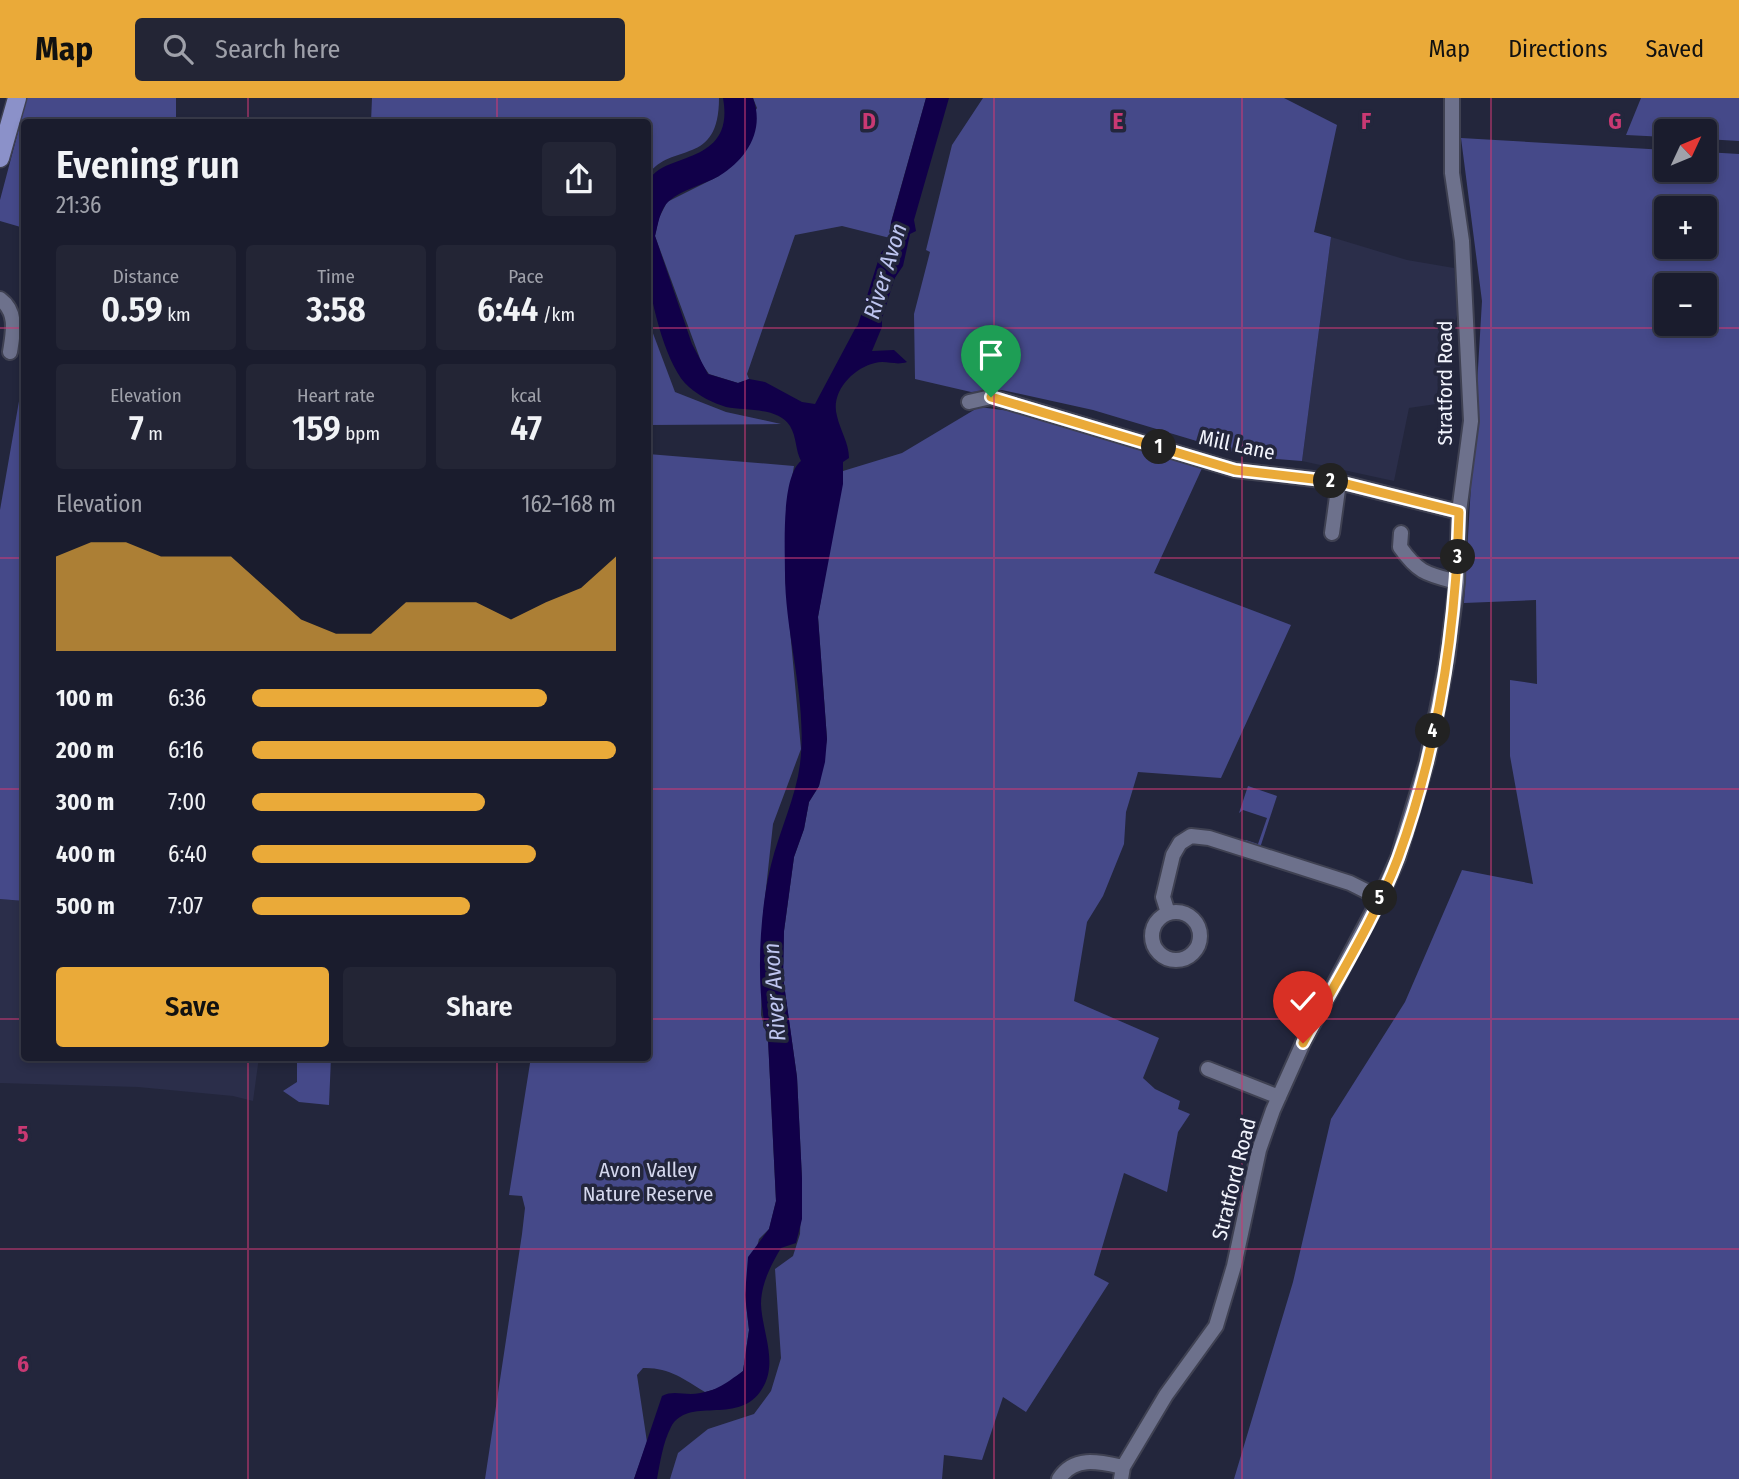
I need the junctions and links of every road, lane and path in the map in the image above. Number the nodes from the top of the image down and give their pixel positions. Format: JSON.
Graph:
{"nodes":[{"id":1,"x":17,"y":98,"type":"edge"},
{"id":2,"x":1452,"y":98,"type":"edge"},
{"id":3,"x":0,"y":158,"type":"edge"},
{"id":4,"x":0,"y":299,"type":"edge"},
{"id":5,"x":10,"y":352,"type":"dead end"},
{"id":6,"x":969,"y":402,"type":"dead end"},
{"id":7,"x":1339,"y":482,"type":"junction"},
{"id":8,"x":1459,"y":512,"type":"junction"},
{"id":9,"x":1332,"y":533,"type":"dead end"},
{"id":10,"x":1401,"y":533,"type":"dead end"},
{"id":11,"x":1457,"y":582,"type":"junction"},
{"id":12,"x":1380,"y":898,"type":"junction"},
{"id":13,"x":1168,"y":913,"type":"dead end"},
{"id":14,"x":1208,"y":1069,"type":"dead end"},
{"id":15,"x":1279,"y":1097,"type":"junction"},
{"id":16,"x":1122,"y":1473,"type":"edge"},
{"id":17,"x":1059,"y":1479,"type":"edge"}],
"edges":[{"from":1,"to":3,"type":"main road"},
{"from":2,"to":8,"type":"street","name":"Stratford Road"},
{"from":4,"to":5,"type":"street"},
{"from":6,"to":7,"type":"street","name":"Mill Lane"},
{"from":7,"to":8,"type":"street","name":"Mill Lane"},
{"from":7,"to":9,"type":"street"},
{"from":8,"to":11,"type":"street","name":"Stratford Road"},
{"from":10,"to":11,"type":"street"},
{"from":11,"to":12,"type":"street","name":"Stratford Road"},
{"from":12,"to":13,"type":"street"},
{"from":12,"to":15,"type":"street","name":"Stratford Road"},
{"from":14,"to":15,"type":"street"},
{"from":15,"to":16,"type":"street","name":"Stratford Road"},
{"from":16,"to":17,"type":"street"}]}
